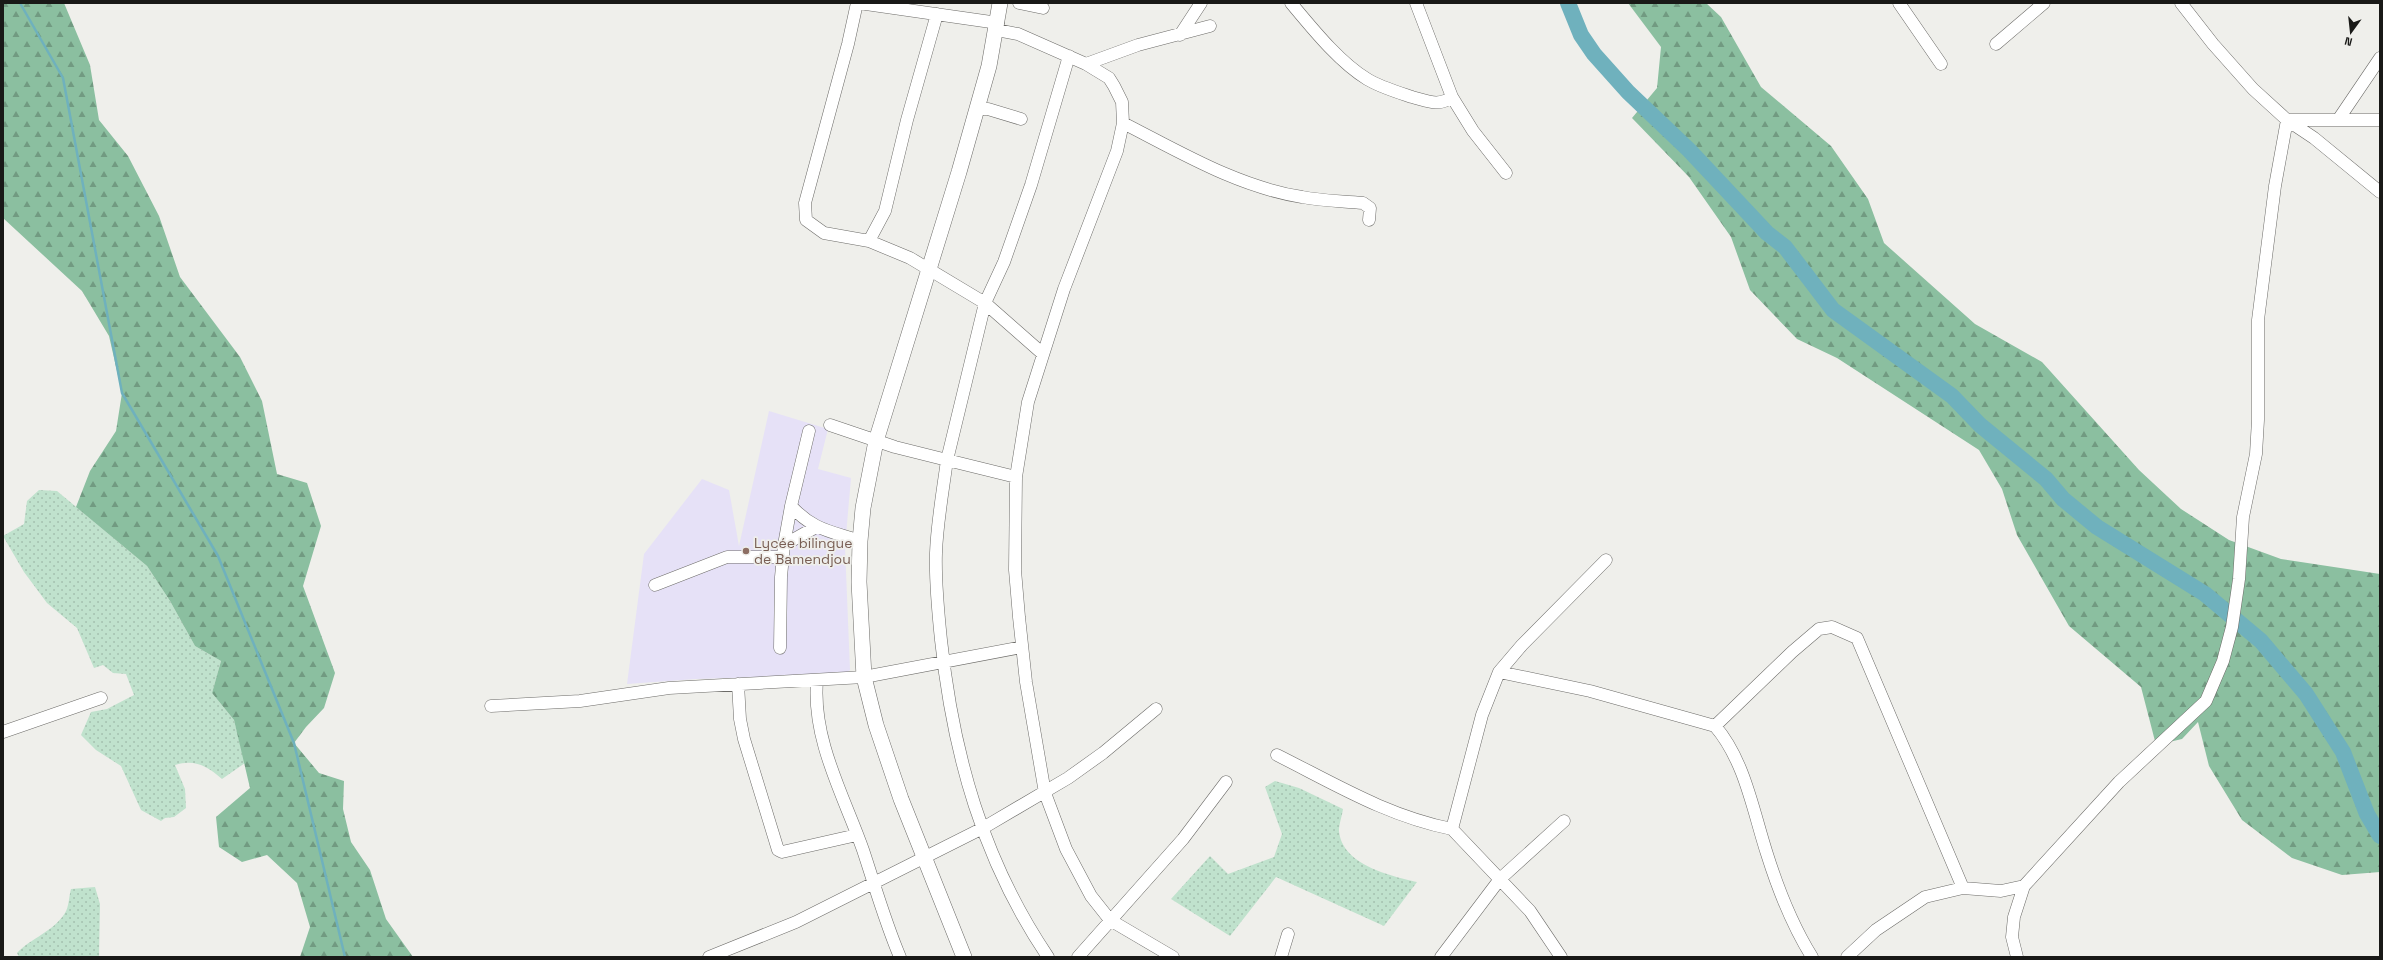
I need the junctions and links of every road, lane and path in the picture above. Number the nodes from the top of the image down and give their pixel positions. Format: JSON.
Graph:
{"nodes":[{"id":1,"x":858,"y":3,"type":"edge"},
{"id":2,"x":1000,"y":3,"type":"edge"},
{"id":3,"x":1019,"y":3,"type":"edge"},
{"id":4,"x":1201,"y":3,"type":"edge"},
{"id":5,"x":1291,"y":3,"type":"edge"},
{"id":6,"x":1416,"y":3,"type":"edge"},
{"id":7,"x":1899,"y":3,"type":"edge"},
{"id":8,"x":2044,"y":3,"type":"edge"},
{"id":9,"x":2181,"y":3,"type":"edge"},
{"id":10,"x":1043,"y":8,"type":"dead end"},
{"id":11,"x":936,"y":14,"type":"junction"},
{"id":12,"x":997,"y":26,"type":"junction"},
{"id":13,"x":1210,"y":26,"type":"dead end"},
{"id":14,"x":1180,"y":35,"type":"junction"},
{"id":15,"x":1996,"y":44,"type":"dead end"},
{"id":16,"x":1069,"y":56,"type":"junction"},
{"id":17,"x":2380,"y":58,"type":"edge"},
{"id":18,"x":1086,"y":64,"type":"junction"},
{"id":19,"x":1941,"y":64,"type":"dead end"},
{"id":20,"x":1452,"y":97,"type":"junction"},
{"id":21,"x":977,"y":109,"type":"junction"},
{"id":22,"x":1021,"y":119,"type":"dead end"},
{"id":23,"x":2287,"y":120,"type":"junction"},
{"id":24,"x":2338,"y":120,"type":"junction"},
{"id":25,"x":2380,"y":120,"type":"edge"},
{"id":26,"x":1123,"y":122,"type":"junction"},
{"id":27,"x":1506,"y":173,"type":"dead end"},
{"id":28,"x":2380,"y":192,"type":"edge"},
{"id":29,"x":1369,"y":220,"type":"dead end"},
{"id":30,"x":869,"y":241,"type":"junction"},
{"id":31,"x":930,"y":270,"type":"junction"},
{"id":32,"x":985,"y":303,"type":"junction"},
{"id":33,"x":1043,"y":354,"type":"junction"},
{"id":34,"x":830,"y":425,"type":"dead end"},
{"id":35,"x":809,"y":431,"type":"dead end"},
{"id":36,"x":876,"y":441,"type":"junction"},
{"id":37,"x":947,"y":460,"type":"junction"},
{"id":38,"x":1016,"y":477,"type":"junction"},
{"id":39,"x":791,"y":506,"type":"junction"},
{"id":40,"x":816,"y":527,"type":"junction"},
{"id":41,"x":860,"y":541,"type":"junction"},
{"id":42,"x":783,"y":551,"type":"junction"},
{"id":43,"x":1606,"y":560,"type":"dead end"},
{"id":44,"x":655,"y":585,"type":"dead end"},
{"id":45,"x":1022,"y":647,"type":"junction"},
{"id":46,"x":780,"y":648,"type":"dead end"},
{"id":47,"x":943,"y":660,"type":"junction"},
{"id":48,"x":1500,"y":672,"type":"junction"},
{"id":49,"x":864,"y":677,"type":"junction"},
{"id":50,"x":817,"y":681,"type":"junction"},
{"id":51,"x":738,"y":684,"type":"junction"},
{"id":52,"x":101,"y":698,"type":"dead end"},
{"id":53,"x":491,"y":706,"type":"dead end"},
{"id":54,"x":1156,"y":709,"type":"dead end"},
{"id":55,"x":1715,"y":726,"type":"junction"},
{"id":56,"x":3,"y":732,"type":"edge"},
{"id":57,"x":1277,"y":755,"type":"dead end"},
{"id":58,"x":1226,"y":782,"type":"dead end"},
{"id":59,"x":1045,"y":793,"type":"junction"},
{"id":60,"x":1564,"y":821,"type":"dead end"},
{"id":61,"x":983,"y":828,"type":"junction"},
{"id":62,"x":1452,"y":829,"type":"junction"},
{"id":63,"x":857,"y":835,"type":"junction"},
{"id":64,"x":924,"y":859,"type":"junction"},
{"id":65,"x":1500,"y":879,"type":"junction"},
{"id":66,"x":872,"y":882,"type":"junction"},
{"id":67,"x":2024,"y":886,"type":"junction"},
{"id":68,"x":1963,"y":888,"type":"junction"},
{"id":69,"x":1110,"y":920,"type":"junction"},
{"id":70,"x":1288,"y":934,"type":"dead end"},
{"id":71,"x":709,"y":957,"type":"edge"},
{"id":72,"x":900,"y":957,"type":"edge"},
{"id":73,"x":964,"y":957,"type":"edge"},
{"id":74,"x":1048,"y":957,"type":"edge"},
{"id":75,"x":1078,"y":957,"type":"edge"},
{"id":76,"x":1173,"y":957,"type":"edge"},
{"id":77,"x":1281,"y":957,"type":"edge"},
{"id":78,"x":1441,"y":957,"type":"edge"},
{"id":79,"x":1561,"y":957,"type":"edge"},
{"id":80,"x":1812,"y":957,"type":"edge"},
{"id":81,"x":1847,"y":957,"type":"edge"},
{"id":82,"x":2017,"y":957,"type":"edge"}],
"edges":[{"from":1,"to":11,"type":"street"},
{"from":1,"to":30,"type":"street"},
{"from":2,"to":12,"type":"main road"},
{"from":3,"to":10,"type":"street"},
{"from":4,"to":14,"type":"street"},
{"from":5,"to":20,"type":"street"},
{"from":6,"to":20,"type":"street"},
{"from":7,"to":19,"type":"street"},
{"from":8,"to":15,"type":"street"},
{"from":9,"to":23,"type":"street"},
{"from":11,"to":12,"type":"street"},
{"from":11,"to":30,"type":"street"},
{"from":12,"to":16,"type":"street"},
{"from":12,"to":21,"type":"main road"},
{"from":13,"to":14,"type":"street"},
{"from":14,"to":18,"type":"street"},
{"from":16,"to":18,"type":"street"},
{"from":16,"to":32,"type":"street"},
{"from":17,"to":24,"type":"street"},
{"from":18,"to":26,"type":"street"},
{"from":20,"to":27,"type":"street"},
{"from":21,"to":22,"type":"street"},
{"from":21,"to":31,"type":"main road"},
{"from":23,"to":24,"type":"street"},
{"from":23,"to":28,"type":"street"},
{"from":23,"to":67,"type":"street"},
{"from":24,"to":25,"type":"street"},
{"from":26,"to":29,"type":"street"},
{"from":26,"to":33,"type":"street"},
{"from":30,"to":31,"type":"street"},
{"from":31,"to":32,"type":"street"},
{"from":31,"to":36,"type":"main road"},
{"from":32,"to":33,"type":"street"},
{"from":32,"to":37,"type":"street"},
{"from":33,"to":38,"type":"street"},
{"from":34,"to":36,"type":"street"},
{"from":35,"to":39,"type":"street"},
{"from":36,"to":37,"type":"street"},
{"from":36,"to":41,"type":"main road"},
{"from":37,"to":38,"type":"street"},
{"from":37,"to":47,"type":"street"},
{"from":38,"to":45,"type":"street"},
{"from":39,"to":40,"type":"street"},
{"from":39,"to":42,"type":"street"},
{"from":40,"to":41,"type":"street"},
{"from":40,"to":42,"type":"street"},
{"from":41,"to":49,"type":"main road"},
{"from":42,"to":44,"type":"street"},
{"from":42,"to":46,"type":"street"},
{"from":43,"to":48,"type":"street"},
{"from":45,"to":47,"type":"street"},
{"from":45,"to":59,"type":"street"},
{"from":47,"to":49,"type":"street"},
{"from":47,"to":61,"type":"street"},
{"from":48,"to":55,"type":"street"},
{"from":48,"to":62,"type":"street"},
{"from":49,"to":50,"type":"street"},
{"from":49,"to":64,"type":"main road"},
{"from":50,"to":51,"type":"street"},
{"from":50,"to":63,"type":"street"},
{"from":51,"to":53,"type":"street"},
{"from":51,"to":63,"type":"street"},
{"from":52,"to":56,"type":"street"},
{"from":54,"to":59,"type":"street"},
{"from":55,"to":68,"type":"street"},
{"from":55,"to":80,"type":"street"},
{"from":57,"to":62,"type":"street"},
{"from":58,"to":69,"type":"street"},
{"from":59,"to":61,"type":"street"},
{"from":59,"to":69,"type":"street"},
{"from":60,"to":65,"type":"street"},
{"from":61,"to":64,"type":"street"},
{"from":61,"to":74,"type":"street"},
{"from":62,"to":65,"type":"street"},
{"from":63,"to":66,"type":"street"},
{"from":64,"to":66,"type":"street"},
{"from":64,"to":73,"type":"main road"},
{"from":65,"to":78,"type":"street"},
{"from":65,"to":79,"type":"street"},
{"from":66,"to":71,"type":"street"},
{"from":66,"to":72,"type":"street"},
{"from":67,"to":68,"type":"street"},
{"from":67,"to":82,"type":"street"},
{"from":68,"to":81,"type":"street"},
{"from":69,"to":75,"type":"street"},
{"from":69,"to":76,"type":"street"},
{"from":70,"to":77,"type":"street"}]}
